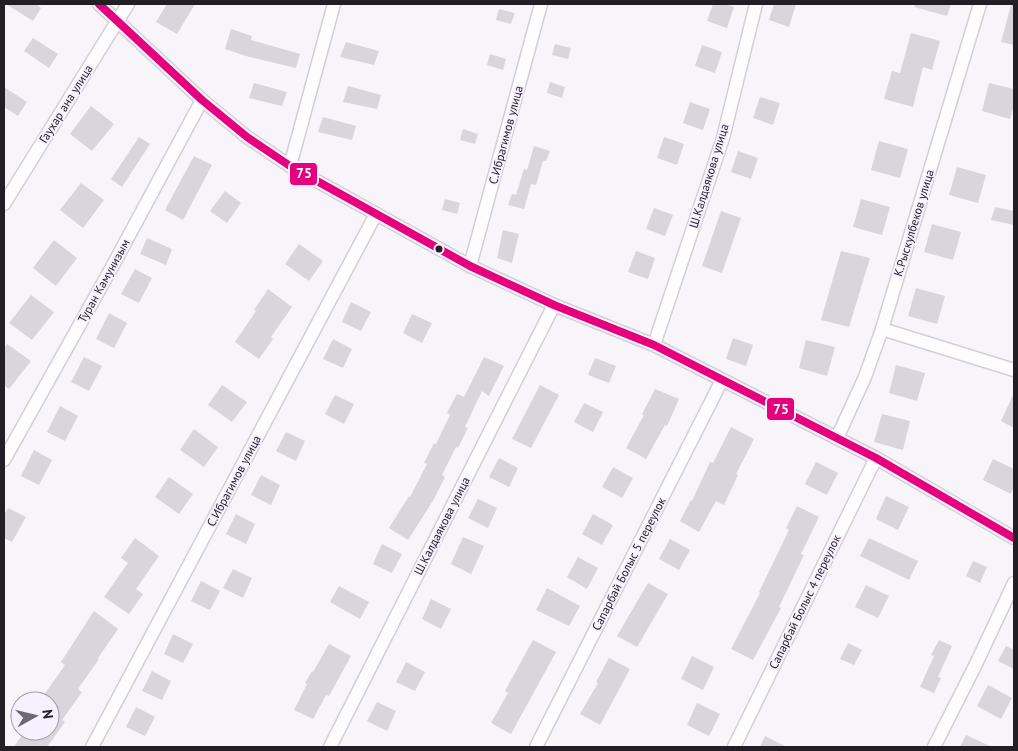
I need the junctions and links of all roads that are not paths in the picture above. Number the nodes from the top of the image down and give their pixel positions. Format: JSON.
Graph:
{"nodes":[{"id":1,"x":99,"y":4,"type":"edge"},
{"id":2,"x":128,"y":4,"type":"edge"},
{"id":3,"x":334,"y":4,"type":"edge"},
{"id":4,"x":541,"y":4,"type":"edge"},
{"id":5,"x":756,"y":4,"type":"edge"},
{"id":6,"x":980,"y":4,"type":"edge"},
{"id":7,"x":117,"y":20,"type":"junction"},
{"id":8,"x":202,"y":100,"type":"junction"},
{"id":9,"x":290,"y":166,"type":"junction"},
{"id":10,"x":4,"y":204,"type":"edge"},
{"id":11,"x":376,"y":214,"type":"junction"},
{"id":12,"x":470,"y":266,"type":"junction"},
{"id":13,"x":554,"y":305,"type":"junction"},
{"id":14,"x":882,"y":329,"type":"junction"},
{"id":15,"x":654,"y":346,"type":"junction"},
{"id":16,"x":1014,"y":370,"type":"edge"},
{"id":17,"x":722,"y":380,"type":"junction"},
{"id":18,"x":837,"y":438,"type":"junction"},
{"id":19,"x":876,"y":458,"type":"junction"},
{"id":20,"x":4,"y":460,"type":"edge"},
{"id":21,"x":1014,"y":538,"type":"edge"},
{"id":22,"x":1014,"y":583,"type":"edge"},
{"id":23,"x":92,"y":747,"type":"edge"},
{"id":24,"x":330,"y":747,"type":"edge"},
{"id":25,"x":536,"y":747,"type":"edge"},
{"id":26,"x":734,"y":747,"type":"edge"},
{"id":27,"x":934,"y":747,"type":"edge"}],
"edges":[{"from":1,"to":7,"type":"street"},
{"from":2,"to":7,"type":"street","name":"Гаухар ана улица"},
{"from":3,"to":9,"type":"street"},
{"from":4,"to":12,"type":"street","name":"С.Ибрагимов улица"},
{"from":5,"to":15,"type":"street","name":"Ш.Калдаякова улица"},
{"from":6,"to":14,"type":"street","name":"К.Рыскулбеков улица"},
{"from":7,"to":8,"type":"street"},
{"from":7,"to":10,"type":"street","name":"Гаухар ана улица"},
{"from":8,"to":9,"type":"street"},
{"from":8,"to":20,"type":"street","name":"Туран Камунизым"},
{"from":9,"to":11,"type":"street"},
{"from":11,"to":12,"type":"street"},
{"from":11,"to":23,"type":"street","name":"С.Ибрагимов улица"},
{"from":12,"to":13,"type":"street"},
{"from":13,"to":15,"type":"street"},
{"from":13,"to":24,"type":"street","name":"Ш.Калдаякова улица"},
{"from":14,"to":16,"type":"street"},
{"from":14,"to":18,"type":"street","name":"К.Рыскулбеков улица"},
{"from":15,"to":17,"type":"street"},
{"from":17,"to":18,"type":"street"},
{"from":17,"to":25,"type":"street","name":"Сапарбай Болыс 5 переулок"},
{"from":18,"to":19,"type":"street"},
{"from":19,"to":21,"type":"street"},
{"from":19,"to":26,"type":"street","name":"Сапарбай Болыс 4 переулок"},
{"from":22,"to":27,"type":"street"}]}
